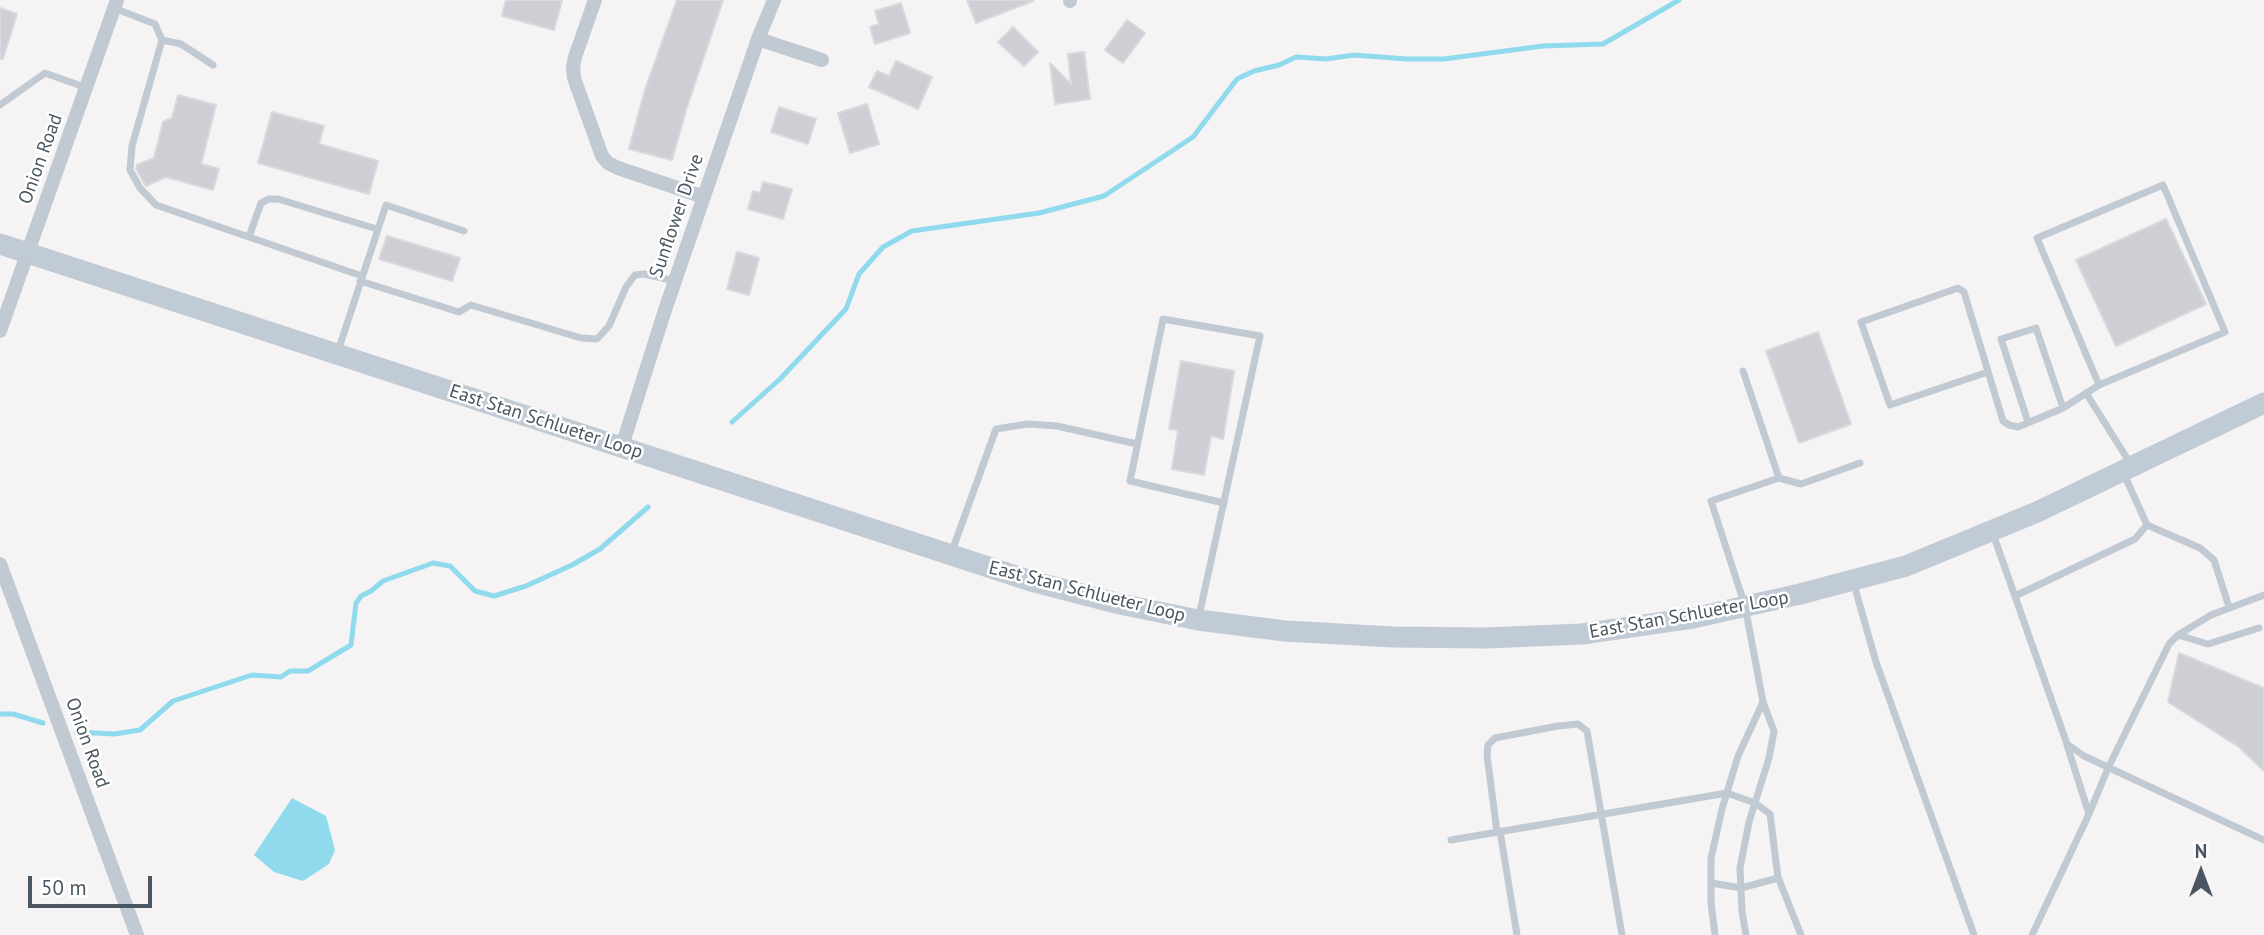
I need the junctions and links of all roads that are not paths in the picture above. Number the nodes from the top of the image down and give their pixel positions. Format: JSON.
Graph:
{"nodes":[{"id":1,"x":596,"y":0,"type":"edge"},
{"id":2,"x":774,"y":0,"type":"edge"},
{"id":3,"x":116,"y":4,"type":"edge"},
{"id":4,"x":758,"y":38,"type":"junction"},
{"id":5,"x":162,"y":40,"type":"junction"},
{"id":6,"x":822,"y":60,"type":"dead end"},
{"id":7,"x":213,"y":65,"type":"dead end"},
{"id":8,"x":87,"y":88,"type":"junction"},
{"id":9,"x":0,"y":105,"type":"edge"},
{"id":10,"x":704,"y":197,"type":"junction"},
{"id":11,"x":377,"y":229,"type":"junction"},
{"id":12,"x":464,"y":231,"type":"dead end"},
{"id":13,"x":249,"y":237,"type":"junction"},
{"id":14,"x":0,"y":244,"type":"edge"},
{"id":15,"x":27,"y":253,"type":"junction"},
{"id":16,"x":361,"y":279,"type":"junction"},
{"id":17,"x":675,"y":281,"type":"junction"},
{"id":18,"x":0,"y":331,"type":"edge"},
{"id":19,"x":336,"y":355,"type":"junction"},
{"id":20,"x":1743,"y":371,"type":"dead end"},
{"id":21,"x":1988,"y":372,"type":"junction"},
{"id":22,"x":2099,"y":385,"type":"junction"},
{"id":23,"x":2086,"y":393,"type":"junction"},
{"id":24,"x":2264,"y":403,"type":"edge"},
{"id":25,"x":2063,"y":408,"type":"junction"},
{"id":26,"x":2028,"y":422,"type":"junction"},
{"id":27,"x":1137,"y":444,"type":"junction"},
{"id":28,"x":622,"y":446,"type":"junction"},
{"id":29,"x":1860,"y":463,"type":"dead end"},
{"id":30,"x":2127,"y":469,"type":"junction"},
{"id":31,"x":1779,"y":478,"type":"junction"},
{"id":32,"x":1224,"y":503,"type":"junction"},
{"id":33,"x":2147,"y":525,"type":"junction"},
{"id":34,"x":1992,"y":531,"type":"junction"},
{"id":35,"x":951,"y":555,"type":"junction"},
{"id":36,"x":0,"y":564,"type":"edge"},
{"id":37,"x":1853,"y":580,"type":"junction"},
{"id":38,"x":2264,"y":595,"type":"edge"},
{"id":39,"x":2015,"y":596,"type":"junction"},
{"id":40,"x":1745,"y":606,"type":"junction"},
{"id":41,"x":2229,"y":607,"type":"junction"},
{"id":42,"x":1198,"y":620,"type":"junction"},
{"id":43,"x":2259,"y":628,"type":"dead end"},
{"id":44,"x":2178,"y":635,"type":"junction"},
{"id":45,"x":1763,"y":702,"type":"junction"},
{"id":46,"x":2067,"y":744,"type":"junction"},
{"id":47,"x":2108,"y":768,"type":"junction"},
{"id":48,"x":1727,"y":793,"type":"junction"},
{"id":49,"x":1755,"y":803,"type":"junction"},
{"id":50,"x":1602,"y":814,"type":"junction"},
{"id":51,"x":2089,"y":814,"type":"junction"},
{"id":52,"x":1499,"y":832,"type":"junction"},
{"id":53,"x":1451,"y":840,"type":"dead end"},
{"id":54,"x":2264,"y":840,"type":"edge"},
{"id":55,"x":1778,"y":877,"type":"junction"},
{"id":56,"x":1712,"y":883,"type":"junction"},
{"id":57,"x":1741,"y":888,"type":"junction"},
{"id":58,"x":137,"y":935,"type":"edge"},
{"id":59,"x":1517,"y":935,"type":"edge"},
{"id":60,"x":1622,"y":935,"type":"edge"},
{"id":61,"x":1715,"y":935,"type":"edge"},
{"id":62,"x":1746,"y":935,"type":"edge"},
{"id":63,"x":1801,"y":935,"type":"edge"},
{"id":64,"x":1974,"y":935,"type":"edge"},
{"id":65,"x":2032,"y":935,"type":"edge"}],
"edges":[{"from":1,"to":10,"type":"street"},
{"from":2,"to":4,"type":"street","name":"Sunflower Drive"},
{"from":3,"to":5,"type":"lane"},
{"from":3,"to":8,"type":"street","name":"Onion Road"},
{"from":4,"to":6,"type":"street"},
{"from":4,"to":10,"type":"street","name":"Sunflower Drive"},
{"from":5,"to":7,"type":"lane"},
{"from":5,"to":13,"type":"lane"},
{"from":8,"to":9,"type":"lane"},
{"from":8,"to":15,"type":"street","name":"Onion Road"},
{"from":10,"to":17,"type":"street","name":"Sunflower Drive"},
{"from":11,"to":12,"type":"lane"},
{"from":11,"to":13,"type":"lane"},
{"from":11,"to":16,"type":"lane"},
{"from":13,"to":16,"type":"lane"},
{"from":14,"to":15,"type":"main road","name":"East Stan Schlueter Loop"},
{"from":15,"to":18,"type":"street","name":"Onion Road"},
{"from":15,"to":19,"type":"main road","name":"East Stan Schlueter Loop"},
{"from":16,"to":17,"type":"lane"},
{"from":16,"to":19,"type":"lane"},
{"from":17,"to":28,"type":"street","name":"Sunflower Drive"},
{"from":19,"to":28,"type":"main road","name":"East Stan Schlueter Loop"},
{"from":20,"to":31,"type":"lane"},
{"from":21,"to":21,"type":"lane"},
{"from":21,"to":26,"type":"lane"},
{"from":22,"to":22,"type":"lane"},
{"from":22,"to":23,"type":"lane"},
{"from":23,"to":25,"type":"lane"},
{"from":23,"to":30,"type":"lane"},
{"from":24,"to":30,"type":"main road","name":"East Stan Schlueter Loop"},
{"from":25,"to":26,"type":"lane"},
{"from":25,"to":26,"type":"lane"},
{"from":27,"to":32,"type":"lane"},
{"from":27,"to":32,"type":"lane"},
{"from":27,"to":35,"type":"lane"},
{"from":28,"to":35,"type":"main road","name":"East Stan Schlueter Loop"},
{"from":29,"to":31,"type":"lane"},
{"from":30,"to":33,"type":"lane"},
{"from":30,"to":34,"type":"main road","name":"East Stan Schlueter Loop"},
{"from":31,"to":40,"type":"lane"},
{"from":32,"to":42,"type":"lane"},
{"from":33,"to":39,"type":"lane"},
{"from":33,"to":41,"type":"lane"},
{"from":34,"to":37,"type":"main road","name":"East Stan Schlueter Loop"},
{"from":34,"to":39,"type":"lane"},
{"from":35,"to":42,"type":"main road","name":"East Stan Schlueter Loop"},
{"from":36,"to":58,"type":"street","name":"Onion Road"},
{"from":37,"to":40,"type":"main road","name":"East Stan Schlueter Loop"},
{"from":37,"to":64,"type":"lane"},
{"from":38,"to":41,"type":"lane"},
{"from":39,"to":46,"type":"lane"},
{"from":40,"to":42,"type":"main road","name":"East Stan Schlueter Loop"},
{"from":40,"to":45,"type":"lane"},
{"from":41,"to":44,"type":"lane"},
{"from":43,"to":44,"type":"lane"},
{"from":44,"to":47,"type":"lane"},
{"from":45,"to":48,"type":"lane"},
{"from":45,"to":49,"type":"lane"},
{"from":46,"to":47,"type":"lane"},
{"from":46,"to":51,"type":"lane"},
{"from":47,"to":51,"type":"lane"},
{"from":47,"to":54,"type":"lane"},
{"from":48,"to":49,"type":"lane"},
{"from":48,"to":50,"type":"lane"},
{"from":48,"to":56,"type":"lane"},
{"from":49,"to":55,"type":"lane"},
{"from":49,"to":57,"type":"lane"},
{"from":50,"to":52,"type":"lane"},
{"from":50,"to":52,"type":"lane"},
{"from":50,"to":60,"type":"lane"},
{"from":51,"to":65,"type":"lane"},
{"from":52,"to":53,"type":"lane"},
{"from":52,"to":59,"type":"lane"},
{"from":55,"to":57,"type":"lane"},
{"from":55,"to":63,"type":"lane"},
{"from":56,"to":57,"type":"lane"},
{"from":56,"to":61,"type":"lane"},
{"from":57,"to":62,"type":"lane"}]}
